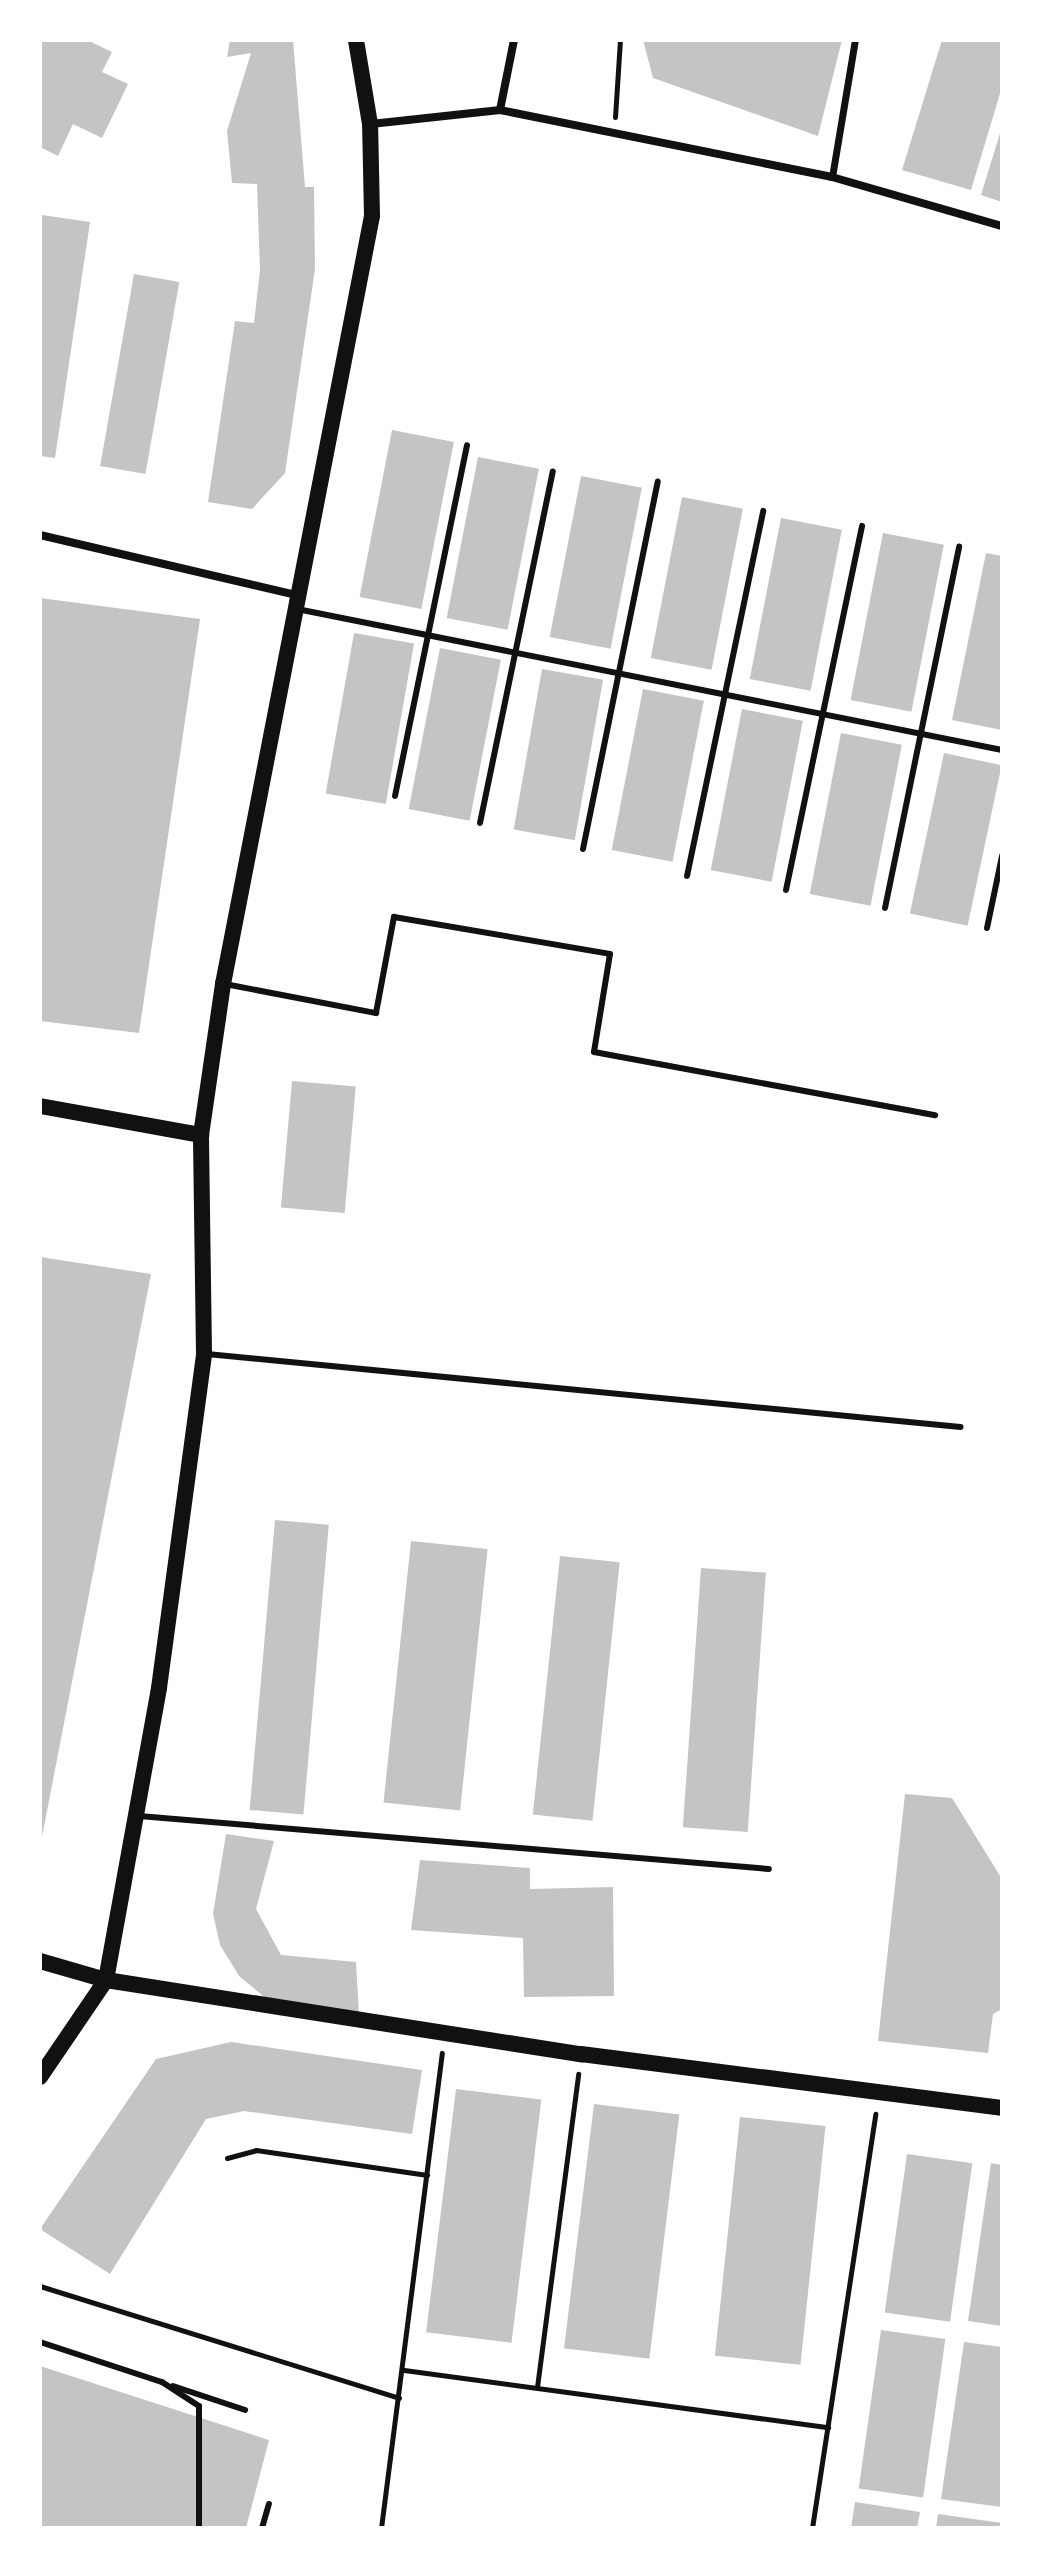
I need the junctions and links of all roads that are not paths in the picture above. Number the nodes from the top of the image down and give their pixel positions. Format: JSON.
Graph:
{"nodes":[{"id":1,"x":356,"y":40,"type":"edge"},
{"id":2,"x":514,"y":40,"type":"edge"},
{"id":3,"x":855,"y":40,"type":"edge"},
{"id":4,"x":500,"y":110,"type":"junction"},
{"id":5,"x":370,"y":124,"type":"junction"},
{"id":6,"x":832,"y":177,"type":"junction"},
{"id":7,"x":1002,"y":226,"type":"edge"},
{"id":8,"x":467,"y":445,"type":"dead end"},
{"id":9,"x":553,"y":471,"type":"dead end"},
{"id":10,"x":658,"y":482,"type":"dead end"},
{"id":11,"x":763,"y":511,"type":"dead end"},
{"id":12,"x":862,"y":526,"type":"dead end"},
{"id":13,"x":40,"y":535,"type":"edge"},
{"id":14,"x":959,"y":546,"type":"dead end"},
{"id":15,"x":298,"y":602,"type":"junction"},
{"id":16,"x":429,"y":636,"type":"junction"},
{"id":17,"x":516,"y":653,"type":"junction"},
{"id":18,"x":619,"y":674,"type":"junction"},
{"id":19,"x":725,"y":695,"type":"junction"},
{"id":20,"x":823,"y":714,"type":"junction"},
{"id":21,"x":921,"y":734,"type":"junction"},
{"id":22,"x":1002,"y":750,"type":"edge"},
{"id":23,"x":395,"y":796,"type":"dead end"},
{"id":24,"x":480,"y":823,"type":"dead end"},
{"id":25,"x":583,"y":849,"type":"dead end"},
{"id":26,"x":1002,"y":856,"type":"edge"},
{"id":27,"x":687,"y":876,"type":"dead end"},
{"id":28,"x":786,"y":890,"type":"dead end"},
{"id":29,"x":885,"y":908,"type":"dead end"},
{"id":30,"x":987,"y":928,"type":"dead end"},
{"id":31,"x":223,"y":984,"type":"junction"},
{"id":32,"x":40,"y":1106,"type":"edge"},
{"id":33,"x":935,"y":1115,"type":"dead end"},
{"id":34,"x":201,"y":1135,"type":"junction"},
{"id":35,"x":204,"y":1354,"type":"junction"},
{"id":36,"x":960,"y":1427,"type":"dead end"},
{"id":37,"x":135,"y":1816,"type":"junction"},
{"id":38,"x":769,"y":1869,"type":"dead end"},
{"id":39,"x":40,"y":1961,"type":"edge"},
{"id":40,"x":106,"y":1980,"type":"junction"},
{"id":41,"x":40,"y":2077,"type":"edge"},
{"id":42,"x":1002,"y":2108,"type":"edge"},
{"id":43,"x":40,"y":2342,"type":"edge"},
{"id":44,"x":162,"y":2382,"type":"junction"},
{"id":45,"x":245,"y":2410,"type":"dead end"},
{"id":46,"x":269,"y":2504,"type":"dead end"},
{"id":47,"x":199,"y":2528,"type":"edge"},
{"id":48,"x":262,"y":2528,"type":"edge"}],
"edges":[{"from":1,"to":5,"type":"main road"},
{"from":2,"to":4,"type":"street"},
{"from":3,"to":6,"type":"street"},
{"from":4,"to":5,"type":"street"},
{"from":4,"to":6,"type":"street"},
{"from":5,"to":15,"type":"main road"},
{"from":6,"to":7,"type":"street"},
{"from":8,"to":16,"type":"lane"},
{"from":9,"to":17,"type":"lane"},
{"from":10,"to":18,"type":"lane"},
{"from":11,"to":19,"type":"lane"},
{"from":12,"to":20,"type":"lane"},
{"from":13,"to":15,"type":"street"},
{"from":14,"to":21,"type":"lane"},
{"from":15,"to":16,"type":"lane"},
{"from":15,"to":31,"type":"main road"},
{"from":16,"to":17,"type":"lane"},
{"from":16,"to":23,"type":"lane"},
{"from":17,"to":18,"type":"lane"},
{"from":17,"to":24,"type":"lane"},
{"from":18,"to":19,"type":"lane"},
{"from":18,"to":25,"type":"lane"},
{"from":19,"to":20,"type":"lane"},
{"from":19,"to":27,"type":"lane"},
{"from":20,"to":21,"type":"lane"},
{"from":20,"to":28,"type":"lane"},
{"from":21,"to":22,"type":"lane"},
{"from":21,"to":29,"type":"lane"},
{"from":26,"to":30,"type":"lane"},
{"from":31,"to":33,"type":"lane"},
{"from":31,"to":34,"type":"main road"},
{"from":32,"to":34,"type":"main road"},
{"from":34,"to":35,"type":"main road"},
{"from":35,"to":36,"type":"lane"},
{"from":35,"to":37,"type":"main road"},
{"from":37,"to":38,"type":"lane"},
{"from":37,"to":40,"type":"main road"},
{"from":39,"to":40,"type":"main road"},
{"from":40,"to":41,"type":"main road"},
{"from":40,"to":42,"type":"main road"},
{"from":43,"to":44,"type":"lane"},
{"from":44,"to":45,"type":"lane"},
{"from":44,"to":47,"type":"lane"},
{"from":46,"to":48,"type":"lane"}]}
